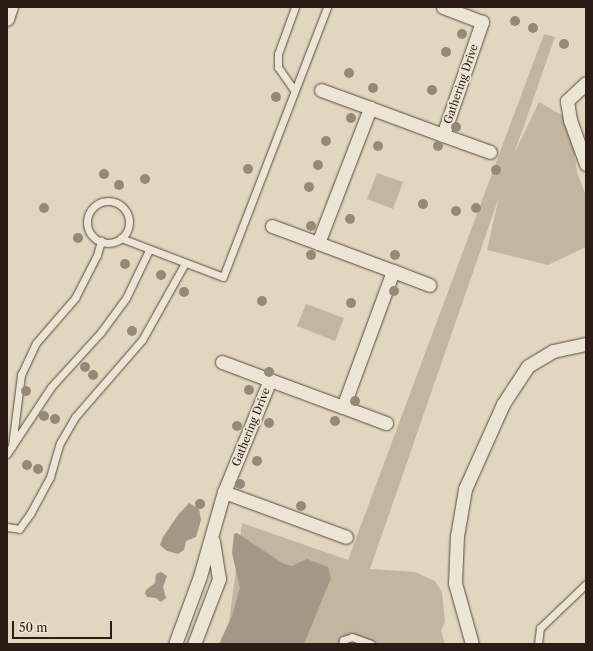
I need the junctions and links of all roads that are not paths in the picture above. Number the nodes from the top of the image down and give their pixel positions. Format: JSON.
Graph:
{"nodes":[{"id":1,"x":12,"y":7,"type":"edge"},
{"id":2,"x":295,"y":7,"type":"edge"},
{"id":3,"x":326,"y":7,"type":"edge"},
{"id":4,"x":443,"y":7,"type":"edge"},
{"id":5,"x":7,"y":19,"type":"edge"},
{"id":6,"x":586,"y":83,"type":"edge"},
{"id":7,"x":294,"y":90,"type":"junction"},
{"id":8,"x":321,"y":90,"type":"dead end"},
{"id":9,"x":370,"y":108,"type":"junction"},
{"id":10,"x":443,"y":135,"type":"junction"},
{"id":11,"x":490,"y":152,"type":"dead end"},
{"id":12,"x":586,"y":164,"type":"edge"},
{"id":13,"x":272,"y":226,"type":"dead end"},
{"id":14,"x":121,"y":238,"type":"junction"},
{"id":15,"x":101,"y":241,"type":"junction"},
{"id":16,"x":318,"y":243,"type":"junction"},
{"id":17,"x":149,"y":250,"type":"junction"},
{"id":18,"x":185,"y":263,"type":"junction"},
{"id":19,"x":393,"y":271,"type":"junction"},
{"id":20,"x":429,"y":285,"type":"dead end"},
{"id":21,"x":586,"y":344,"type":"edge"},
{"id":22,"x":222,"y":362,"type":"dead end"},
{"id":23,"x":270,"y":380,"type":"junction"},
{"id":24,"x":343,"y":407,"type":"junction"},
{"id":25,"x":386,"y":423,"type":"dead end"},
{"id":26,"x":12,"y":446,"type":"junction"},
{"id":27,"x":7,"y":454,"type":"edge"},
{"id":28,"x":224,"y":492,"type":"junction"},
{"id":29,"x":7,"y":527,"type":"edge"},
{"id":30,"x":212,"y":537,"type":"junction"},
{"id":31,"x":346,"y":537,"type":"dead end"},
{"id":32,"x":586,"y":584,"type":"edge"},
{"id":33,"x":174,"y":644,"type":"edge"},
{"id":34,"x":194,"y":644,"type":"edge"},
{"id":35,"x":342,"y":644,"type":"edge"},
{"id":36,"x":368,"y":644,"type":"edge"},
{"id":37,"x":472,"y":644,"type":"edge"},
{"id":38,"x":538,"y":644,"type":"edge"}],
"edges":[{"from":1,"to":5,"type":"street"},
{"from":2,"to":7,"type":"lane"},
{"from":3,"to":7,"type":"lane"},
{"from":4,"to":10,"type":"street","name":"Gathering Drive"},
{"from":6,"to":12,"type":"street"},
{"from":7,"to":18,"type":"lane"},
{"from":8,"to":9,"type":"street","name":"Gathering Drive"},
{"from":9,"to":10,"type":"street","name":"Gathering Drive"},
{"from":9,"to":16,"type":"street"},
{"from":10,"to":11,"type":"street"},
{"from":13,"to":16,"type":"street"},
{"from":14,"to":15,"type":"lane"},
{"from":14,"to":15,"type":"lane"},
{"from":14,"to":17,"type":"lane"},
{"from":15,"to":26,"type":"lane"},
{"from":16,"to":19,"type":"street"},
{"from":17,"to":18,"type":"lane"},
{"from":17,"to":26,"type":"lane"},
{"from":18,"to":29,"type":"lane"},
{"from":19,"to":20,"type":"street"},
{"from":19,"to":24,"type":"street"},
{"from":21,"to":37,"type":"street"},
{"from":22,"to":23,"type":"street"},
{"from":23,"to":24,"type":"street","name":"Gathering Drive"},
{"from":23,"to":28,"type":"street","name":"Gathering Drive"},
{"from":24,"to":25,"type":"street","name":"Gathering Drive"},
{"from":26,"to":27,"type":"lane"},
{"from":28,"to":30,"type":"street","name":"Gathering Drive"},
{"from":28,"to":31,"type":"street"},
{"from":30,"to":33,"type":"street","name":"Gathering Drive"},
{"from":30,"to":34,"type":"street"},
{"from":32,"to":38,"type":"lane"},
{"from":35,"to":36,"type":"lane"}]}
